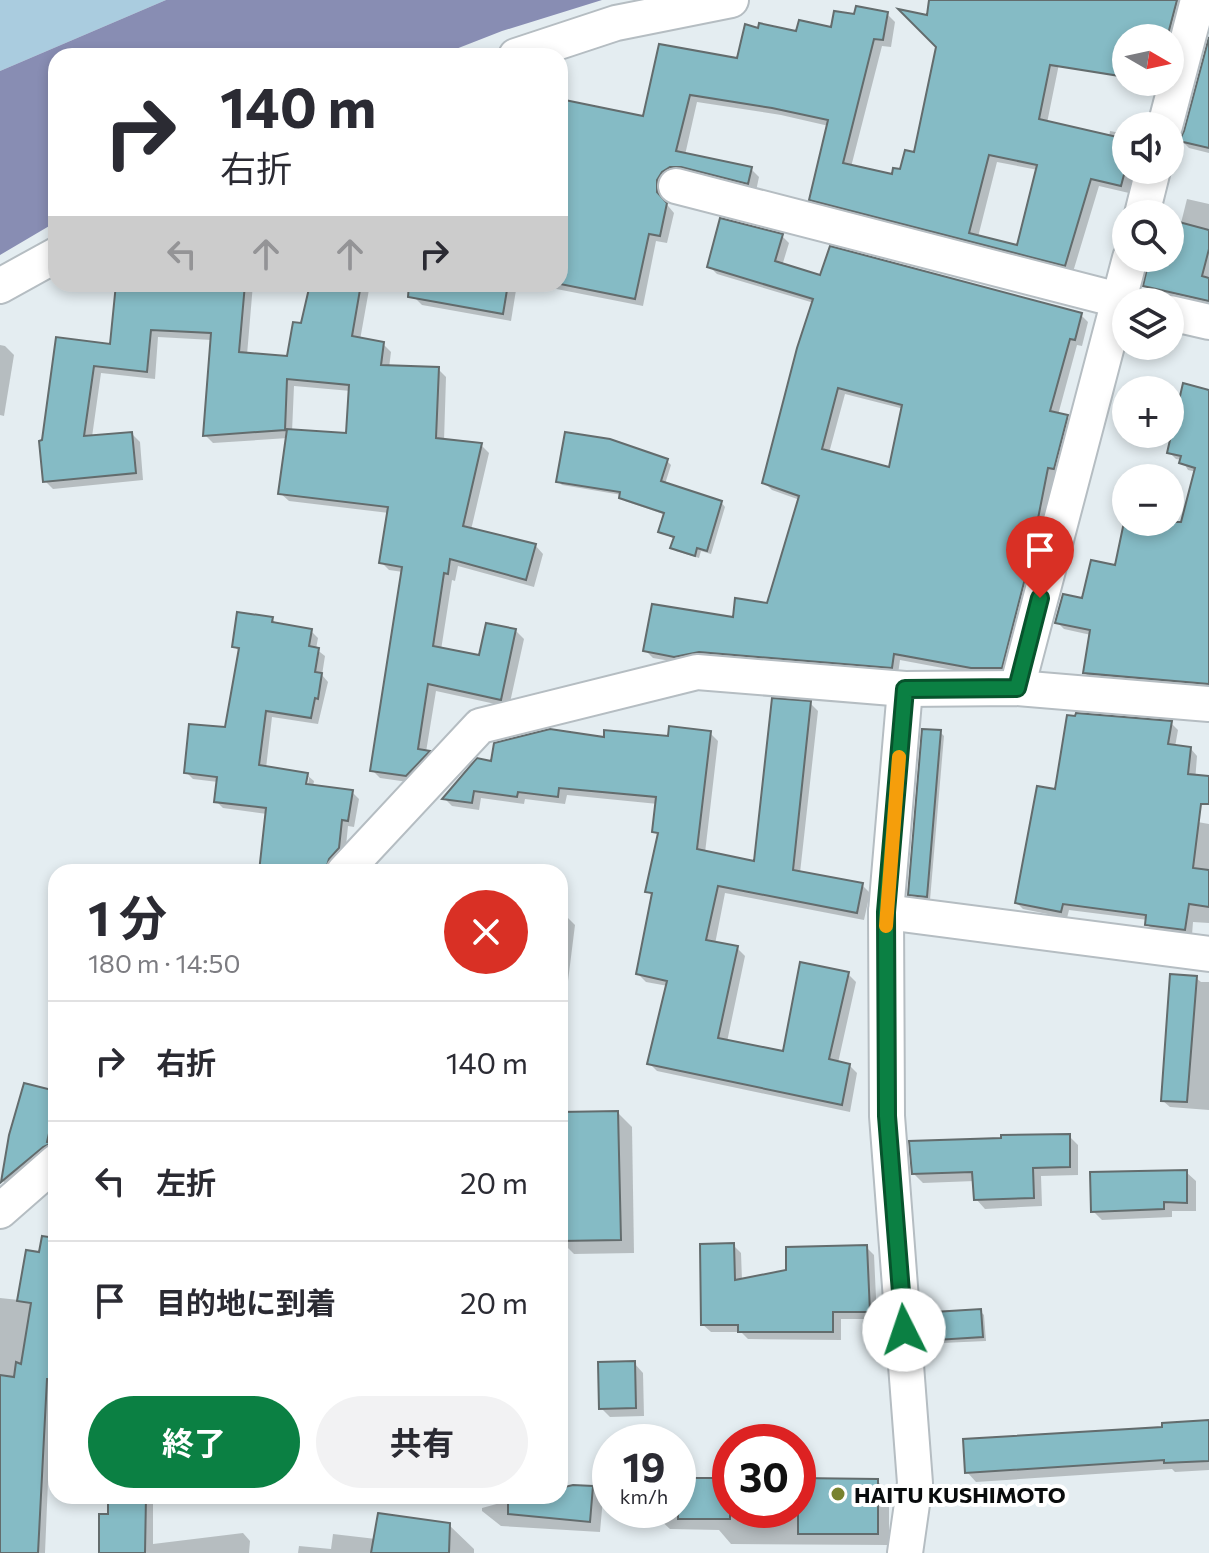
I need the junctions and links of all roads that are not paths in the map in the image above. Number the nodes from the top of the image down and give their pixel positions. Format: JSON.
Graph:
{"nodes":[{"id":1,"x":731,"y":0,"type":"edge"},
{"id":2,"x":1198,"y":0,"type":"edge"},
{"id":3,"x":540,"y":48,"type":"edge"},
{"id":4,"x":1169,"y":112,"type":"edge"},
{"id":5,"x":676,"y":186,"type":"dead end"},
{"id":6,"x":48,"y":259,"type":"edge"},
{"id":7,"x":0,"y":286,"type":"edge"},
{"id":8,"x":1112,"y":298,"type":"edge"},
{"id":9,"x":1184,"y":316,"type":"edge"},
{"id":10,"x":1209,"y":322,"type":"edge"},
{"id":11,"x":1112,"y":338,"type":"edge"},
{"id":12,"x":1017,"y":688,"type":"junction"},
{"id":13,"x":905,"y":689,"type":"junction"},
{"id":14,"x":1209,"y":704,"type":"edge"},
{"id":15,"x":351,"y":864,"type":"edge"},
{"id":16,"x":886,"y":912,"type":"junction"},
{"id":17,"x":1209,"y":954,"type":"edge"},
{"id":18,"x":48,"y":1169,"type":"edge"},
{"id":19,"x":0,"y":1211,"type":"edge"},
{"id":20,"x":905,"y":1553,"type":"edge"}],
"edges":[{"from":1,"to":3,"type":"street"},
{"from":2,"to":4,"type":"street"},
{"from":5,"to":8,"type":"street"},
{"from":6,"to":7,"type":"street"},
{"from":9,"to":10,"type":"street"},
{"from":11,"to":12,"type":"street"},
{"from":12,"to":13,"type":"street"},
{"from":12,"to":14,"type":"street"},
{"from":13,"to":15,"type":"street"},
{"from":13,"to":16,"type":"street"},
{"from":16,"to":17,"type":"street"},
{"from":16,"to":20,"type":"street"},
{"from":18,"to":19,"type":"street"}]}
